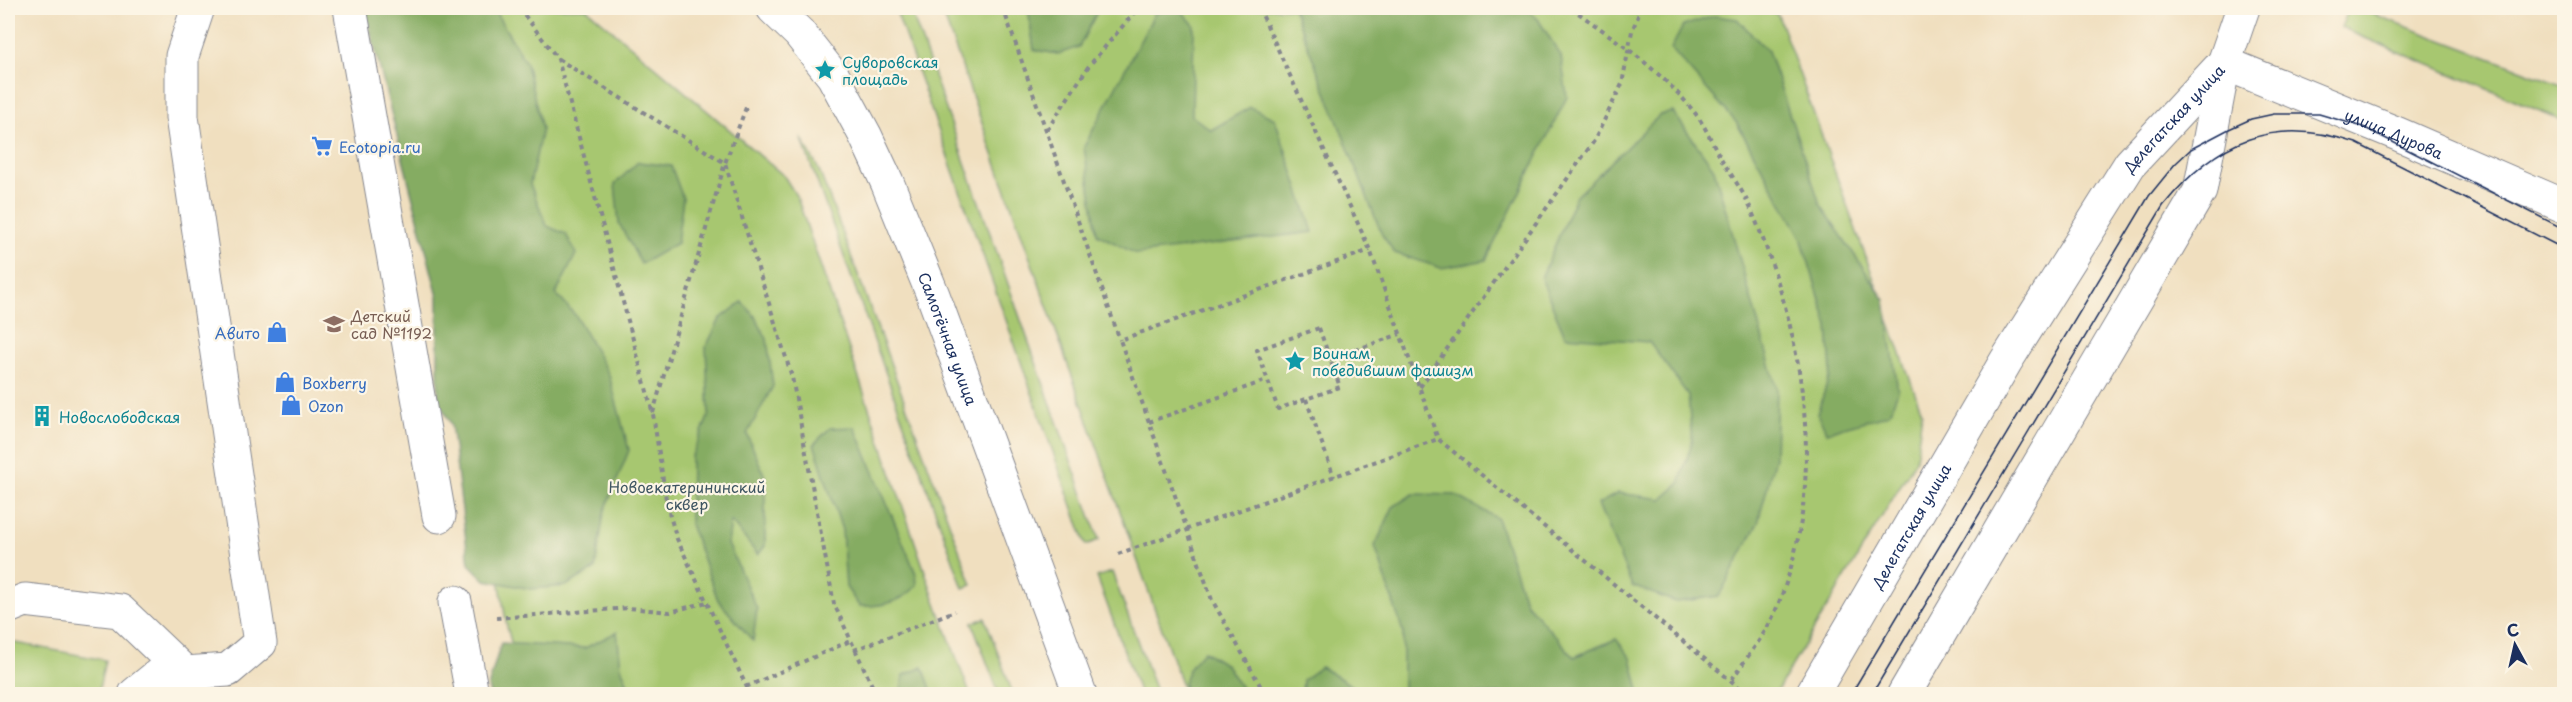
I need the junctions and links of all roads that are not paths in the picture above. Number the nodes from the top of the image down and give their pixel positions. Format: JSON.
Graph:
{"nodes":[{"id":1,"x":198,"y":8,"type":"edge"},
{"id":2,"x":350,"y":8,"type":"edge"},
{"id":3,"x":773,"y":8,"type":"edge"},
{"id":4,"x":2243,"y":8,"type":"edge"},
{"id":5,"x":2224,"y":63,"type":"junction"},
{"id":6,"x":2565,"y":206,"type":"edge"},
{"id":7,"x":440,"y":516,"type":"dead end"},
{"id":8,"x":8,"y":607,"type":"edge"},
{"id":9,"x":456,"y":611,"type":"road end"},
{"id":10,"x":174,"y":677,"type":"edge"},
{"id":11,"x":135,"y":694,"type":"edge"},
{"id":12,"x":472,"y":694,"type":"edge"},
{"id":13,"x":1080,"y":694,"type":"edge"},
{"id":14,"x":1812,"y":694,"type":"edge"},
{"id":15,"x":1904,"y":694,"type":"edge"}],
"edges":[{"from":1,"to":10,"type":"main road"},
{"from":2,"to":7,"type":"main road"},
{"from":3,"to":13,"type":"main road","name":"Самотёчная улица"},
{"from":4,"to":5,"type":"main road"},
{"from":5,"to":6,"type":"main road","name":"улица Дурова"},
{"from":5,"to":14,"type":"main road","name":"Делегатская улица"},
{"from":5,"to":15,"type":"main road","name":"Делегатская улица"},
{"from":8,"to":10,"type":"main road"},
{"from":9,"to":12,"type":"main road"},
{"from":10,"to":11,"type":"main road"}]}
